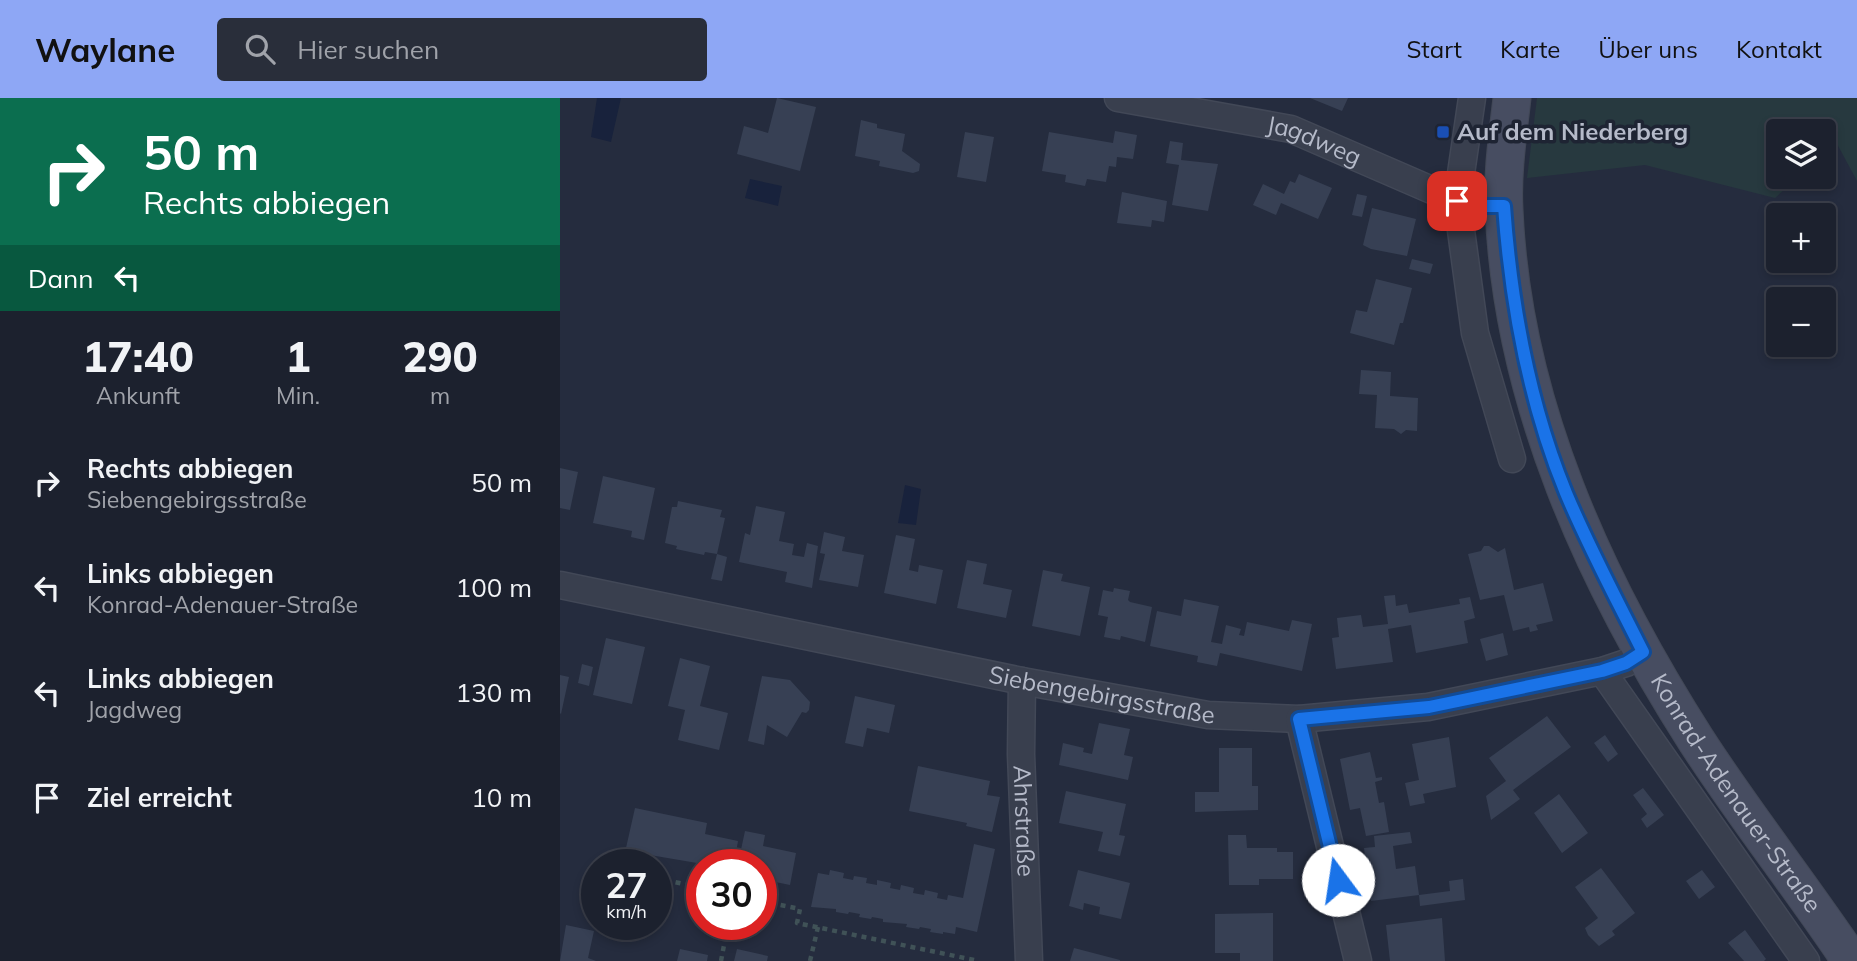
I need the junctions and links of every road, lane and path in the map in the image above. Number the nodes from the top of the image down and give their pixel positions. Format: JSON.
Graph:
{"nodes":[{"id":1,"x":1118,"y":98,"type":"edge"},
{"id":2,"x":1472,"y":98,"type":"edge"},
{"id":3,"x":1512,"y":98,"type":"edge"},
{"id":4,"x":1457,"y":201,"type":"junction"},
{"id":5,"x":1504,"y":206,"type":"junction"},
{"id":6,"x":1513,"y":459,"type":"dead end"},
{"id":7,"x":560,"y":585,"type":"edge"},
{"id":8,"x":1643,"y":652,"type":"junction"},
{"id":9,"x":1602,"y":671,"type":"junction"},
{"id":10,"x":1022,"y":681,"type":"junction"},
{"id":11,"x":1299,"y":719,"type":"junction"},
{"id":12,"x":777,"y":904,"type":"edge"},
{"id":13,"x":818,"y":927,"type":"junction"},
{"id":14,"x":725,"y":940,"type":"edge"},
{"id":15,"x":721,"y":961,"type":"edge"},
{"id":16,"x":810,"y":961,"type":"edge"},
{"id":17,"x":979,"y":961,"type":"edge"},
{"id":18,"x":1029,"y":961,"type":"edge"},
{"id":19,"x":1358,"y":961,"type":"edge"},
{"id":20,"x":1806,"y":961,"type":"edge"},
{"id":21,"x":1851,"y":961,"type":"edge"}],
"edges":[{"from":1,"to":4,"type":"street","name":"Jagdweg"},
{"from":2,"to":4,"type":"street"},
{"from":3,"to":5,"type":"street","name":"Konrad-Adenauer-Straße"},
{"from":4,"to":5,"type":"street","name":"Jagdweg"},
{"from":4,"to":6,"type":"street"},
{"from":5,"to":8,"type":"street","name":"Konrad-Adenauer-Straße"},
{"from":7,"to":10,"type":"street","name":"Siebengebirgsstraße"},
{"from":8,"to":9,"type":"street","name":"Siebengebirgsstraße"},
{"from":8,"to":21,"type":"street","name":"Konrad-Adenauer-Straße"},
{"from":9,"to":11,"type":"street","name":"Siebengebirgsstraße"},
{"from":9,"to":20,"type":"street","name":"Konrad-Adenauer-Straße"},
{"from":10,"to":11,"type":"street","name":"Siebengebirgsstraße"},
{"from":10,"to":18,"type":"street","name":"Ahrstraße"},
{"from":11,"to":19,"type":"street"},
{"from":12,"to":13,"type":"path"},
{"from":13,"to":16,"type":"path"},
{"from":13,"to":17,"type":"path"},
{"from":14,"to":15,"type":"path"}]}
